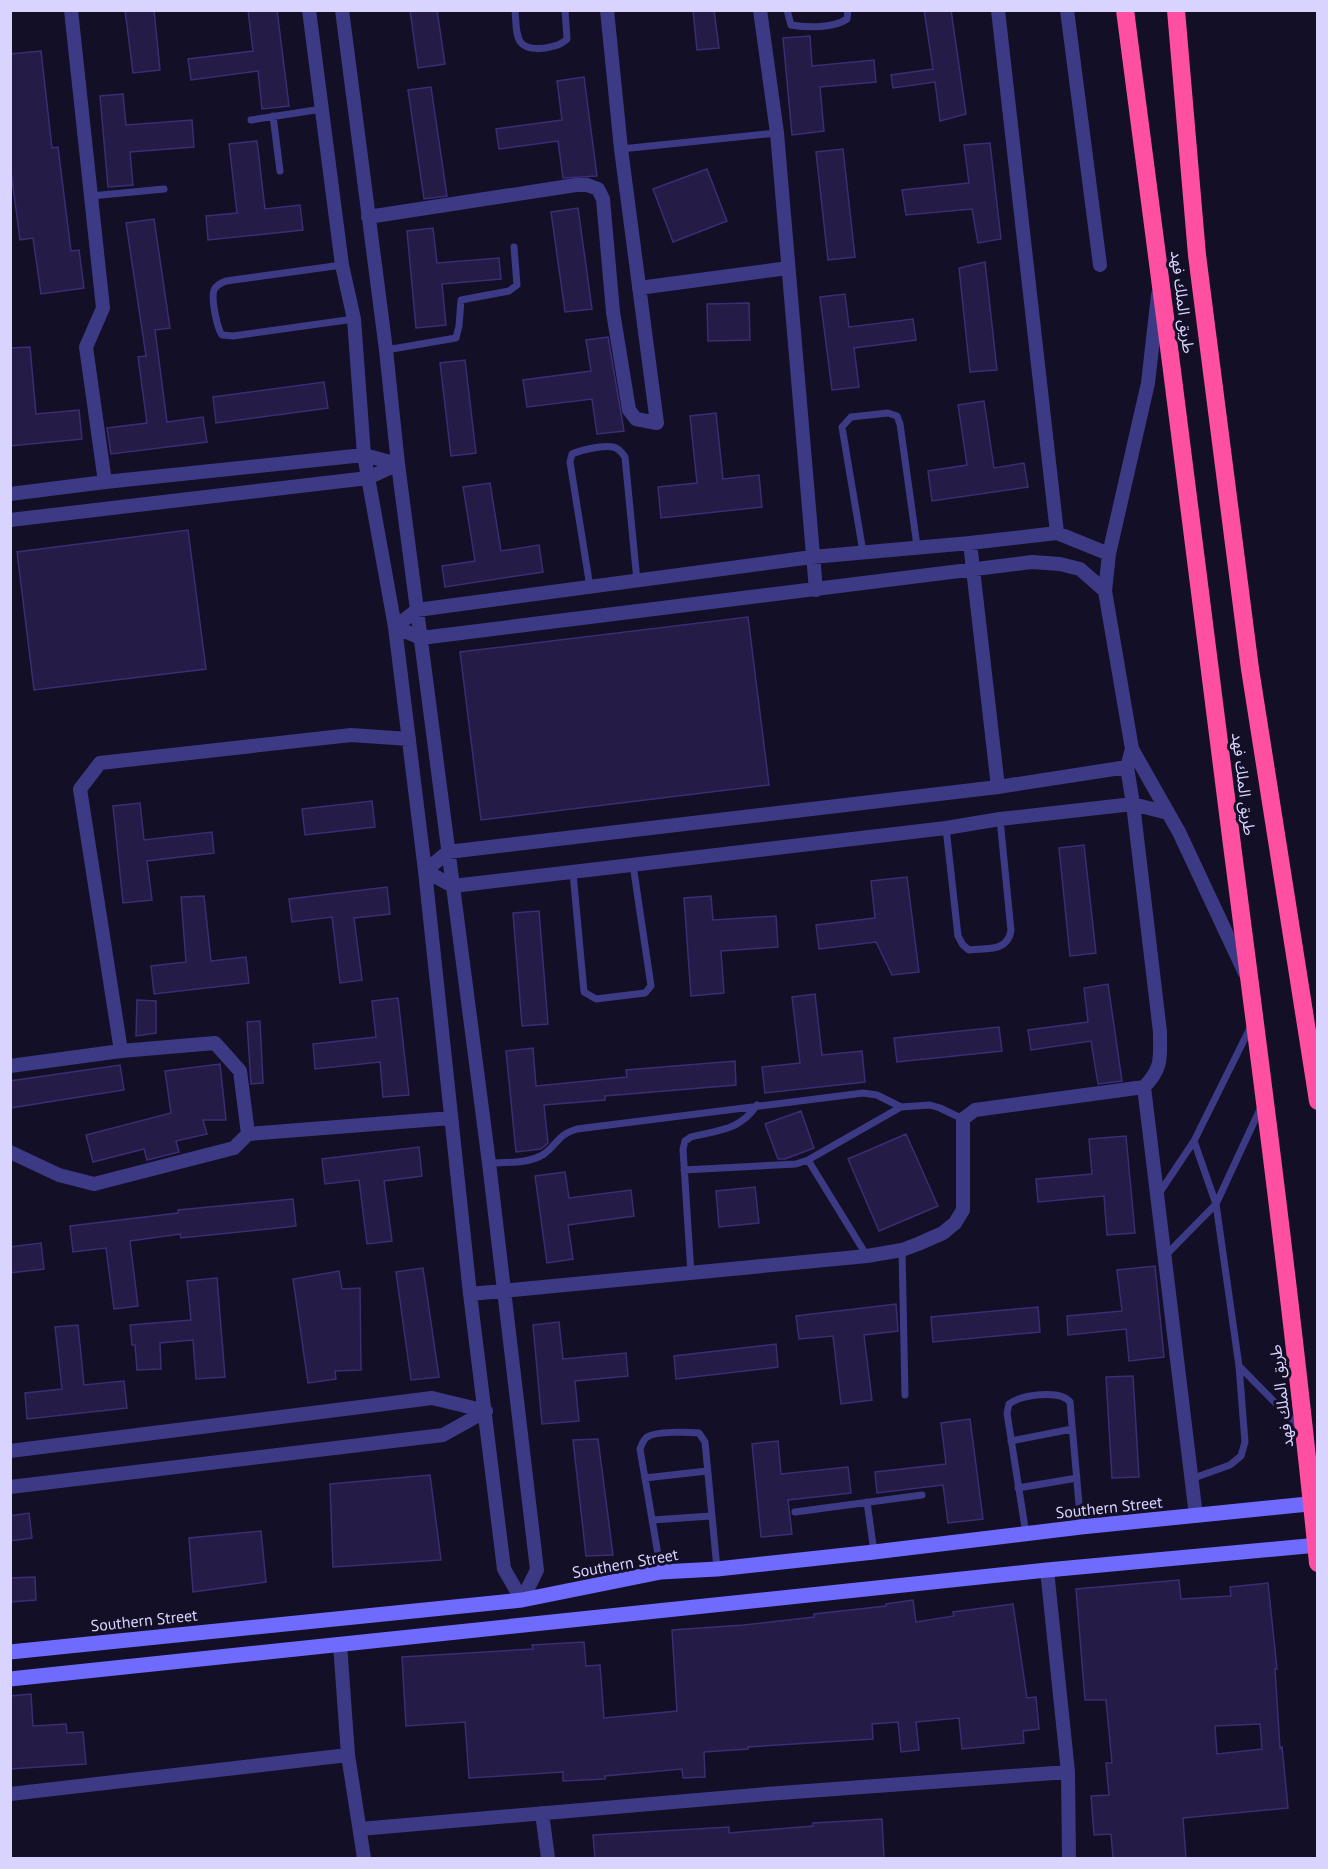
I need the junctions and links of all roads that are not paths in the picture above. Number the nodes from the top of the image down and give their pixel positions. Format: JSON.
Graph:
{"nodes":[{"id":1,"x":71,"y":10,"type":"edge"},
{"id":2,"x":309,"y":10,"type":"edge"},
{"id":3,"x":342,"y":10,"type":"edge"},
{"id":4,"x":515,"y":10,"type":"edge"},
{"id":5,"x":566,"y":10,"type":"edge"},
{"id":6,"x":607,"y":10,"type":"edge"},
{"id":7,"x":760,"y":10,"type":"edge"},
{"id":8,"x":787,"y":10,"type":"edge"},
{"id":9,"x":848,"y":10,"type":"edge"},
{"id":10,"x":998,"y":10,"type":"edge"},
{"id":11,"x":1067,"y":10,"type":"edge"},
{"id":12,"x":1125,"y":10,"type":"edge"},
{"id":13,"x":1176,"y":10,"type":"edge"},
{"id":14,"x":322,"y":109,"type":"junction"},
{"id":15,"x":273,"y":116,"type":"junction"},
{"id":16,"x":251,"y":120,"type":"dead end"},
{"id":17,"x":777,"y":133,"type":"junction"},
{"id":18,"x":621,"y":149,"type":"junction"},
{"id":19,"x":280,"y":171,"type":"dead end"},
{"id":20,"x":164,"y":189,"type":"dead end"},
{"id":21,"x":91,"y":196,"type":"junction"},
{"id":22,"x":368,"y":217,"type":"junction"},
{"id":23,"x":514,"y":247,"type":"dead end"},
{"id":24,"x":342,"y":265,"type":"junction"},
{"id":25,"x":1100,"y":265,"type":"dead end"},
{"id":26,"x":788,"y":268,"type":"junction"},
{"id":27,"x":1160,"y":272,"type":"junction"},
{"id":28,"x":639,"y":288,"type":"junction"},
{"id":29,"x":354,"y":319,"type":"junction"},
{"id":30,"x":386,"y":350,"type":"junction"},
{"id":31,"x":364,"y":454,"type":"junction"},
{"id":32,"x":398,"y":464,"type":"junction"},
{"id":33,"x":368,"y":478,"type":"junction"},
{"id":34,"x":105,"y":482,"type":"junction"},
{"id":35,"x":10,"y":494,"type":"edge"},
{"id":36,"x":10,"y":520,"type":"edge"},
{"id":37,"x":1057,"y":533,"type":"junction"},
{"id":38,"x":970,"y":543,"type":"junction"},
{"id":39,"x":917,"y":546,"type":"junction"},
{"id":40,"x":863,"y":552,"type":"junction"},
{"id":41,"x":1109,"y":554,"type":"junction"},
{"id":42,"x":812,"y":557,"type":"junction"},
{"id":43,"x":974,"y":571,"type":"junction"},
{"id":44,"x":637,"y":581,"type":"junction"},
{"id":45,"x":590,"y":587,"type":"junction"},
{"id":46,"x":816,"y":590,"type":"junction"},
{"id":47,"x":1105,"y":591,"type":"junction"},
{"id":48,"x":417,"y":610,"type":"junction"},
{"id":49,"x":395,"y":627,"type":"junction"},
{"id":50,"x":421,"y":639,"type":"junction"},
{"id":51,"x":409,"y":739,"type":"junction"},
{"id":52,"x":1132,"y":749,"type":"junction"},
{"id":53,"x":1127,"y":767,"type":"junction"},
{"id":54,"x":998,"y":787,"type":"junction"},
{"id":55,"x":1133,"y":804,"type":"junction"},
{"id":56,"x":1168,"y":813,"type":"junction"},
{"id":57,"x":1000,"y":819,"type":"junction"},
{"id":58,"x":946,"y":828,"type":"junction"},
{"id":59,"x":448,"y":852,"type":"junction"},
{"id":60,"x":633,"y":865,"type":"junction"},
{"id":61,"x":425,"y":871,"type":"junction"},
{"id":62,"x":573,"y":873,"type":"junction"},
{"id":63,"x":453,"y":886,"type":"junction"},
{"id":64,"x":1250,"y":984,"type":"junction"},
{"id":65,"x":1254,"y":1020,"type":"junction"},
{"id":66,"x":121,"y":1052,"type":"junction"},
{"id":67,"x":10,"y":1066,"type":"edge"},
{"id":68,"x":1144,"y":1087,"type":"junction"},
{"id":69,"x":1264,"y":1101,"type":"junction"},
{"id":70,"x":1317,"y":1101,"type":"edge"},
{"id":71,"x":757,"y":1105,"type":"junction"},
{"id":72,"x":900,"y":1107,"type":"junction"},
{"id":73,"x":451,"y":1118,"type":"junction"},
{"id":74,"x":963,"y":1119,"type":"junction"},
{"id":75,"x":248,"y":1134,"type":"junction"},
{"id":76,"x":1194,"y":1141,"type":"junction"},
{"id":77,"x":10,"y":1152,"type":"edge"},
{"id":78,"x":808,"y":1160,"type":"junction"},
{"id":79,"x":489,"y":1163,"type":"junction"},
{"id":80,"x":684,"y":1170,"type":"junction"},
{"id":81,"x":1157,"y":1197,"type":"junction"},
{"id":82,"x":1216,"y":1204,"type":"junction"},
{"id":83,"x":902,"y":1250,"type":"junction"},
{"id":84,"x":867,"y":1256,"type":"junction"},
{"id":85,"x":1164,"y":1257,"type":"junction"},
{"id":86,"x":691,"y":1274,"type":"junction"},
{"id":87,"x":503,"y":1291,"type":"junction"},
{"id":88,"x":470,"y":1294,"type":"junction"},
{"id":89,"x":1239,"y":1366,"type":"junction"},
{"id":90,"x":905,"y":1395,"type":"dead end"},
{"id":91,"x":486,"y":1411,"type":"junction"},
{"id":92,"x":1072,"y":1429,"type":"junction"},
{"id":93,"x":1305,"y":1434,"type":"junction"},
{"id":94,"x":1011,"y":1441,"type":"junction"},
{"id":95,"x":10,"y":1451,"type":"edge"},
{"id":96,"x":707,"y":1471,"type":"junction"},
{"id":97,"x":645,"y":1478,"type":"junction"},
{"id":98,"x":1077,"y":1478,"type":"junction"},
{"id":99,"x":1191,"y":1479,"type":"junction"},
{"id":100,"x":10,"y":1487,"type":"edge"},
{"id":101,"x":1018,"y":1488,"type":"junction"},
{"id":102,"x":922,"y":1495,"type":"dead end"},
{"id":103,"x":867,"y":1502,"type":"junction"},
{"id":104,"x":1314,"y":1503,"type":"edge"},
{"id":105,"x":795,"y":1512,"type":"dead end"},
{"id":106,"x":711,"y":1516,"type":"junction"},
{"id":107,"x":1196,"y":1516,"type":"junction"},
{"id":108,"x":652,"y":1520,"type":"junction"},
{"id":109,"x":1080,"y":1527,"type":"junction"},
{"id":110,"x":1026,"y":1534,"type":"junction"},
{"id":111,"x":1317,"y":1545,"type":"edge"},
{"id":112,"x":874,"y":1552,"type":"junction"},
{"id":113,"x":1317,"y":1563,"type":"edge"},
{"id":114,"x":717,"y":1569,"type":"junction"},
{"id":115,"x":1047,"y":1570,"type":"junction"},
{"id":116,"x":661,"y":1572,"type":"junction"},
{"id":117,"x":522,"y":1600,"type":"junction"},
{"id":118,"x":340,"y":1644,"type":"junction"},
{"id":119,"x":10,"y":1652,"type":"edge"},
{"id":120,"x":10,"y":1679,"type":"edge"},
{"id":121,"x":348,"y":1755,"type":"junction"},
{"id":122,"x":1068,"y":1772,"type":"junction"},
{"id":123,"x":10,"y":1794,"type":"edge"},
{"id":124,"x":542,"y":1814,"type":"junction"},
{"id":125,"x":360,"y":1829,"type":"junction"},
{"id":126,"x":364,"y":1858,"type":"edge"},
{"id":127,"x":548,"y":1858,"type":"edge"},
{"id":128,"x":1069,"y":1858,"type":"edge"}],
"edges":[{"from":1,"to":21,"type":"street"},
{"from":2,"to":14,"type":"street"},
{"from":3,"to":22,"type":"street"},
{"from":4,"to":5,"type":"lane"},
{"from":6,"to":18,"type":"street"},
{"from":7,"to":17,"type":"street"},
{"from":8,"to":9,"type":"lane"},
{"from":10,"to":37,"type":"street"},
{"from":11,"to":25,"type":"street"},
{"from":12,"to":27,"type":"highway","name":"طريق الملك فهد"},
{"from":13,"to":70,"type":"highway","name":"طريق الملك فهد"},
{"from":14,"to":15,"type":"lane"},
{"from":14,"to":24,"type":"street"},
{"from":15,"to":16,"type":"lane"},
{"from":15,"to":19,"type":"lane"},
{"from":17,"to":18,"type":"lane"},
{"from":17,"to":26,"type":"street"},
{"from":18,"to":28,"type":"street"},
{"from":20,"to":21,"type":"lane"},
{"from":21,"to":34,"type":"street"},
{"from":22,"to":28,"type":"street"},
{"from":22,"to":30,"type":"street"},
{"from":23,"to":30,"type":"lane"},
{"from":24,"to":29,"type":"street"},
{"from":24,"to":29,"type":"lane"},
{"from":26,"to":28,"type":"street"},
{"from":26,"to":42,"type":"street"},
{"from":27,"to":41,"type":"street"},
{"from":27,"to":64,"type":"highway","name":"طريق الملك فهد"},
{"from":29,"to":31,"type":"street"},
{"from":30,"to":32,"type":"street"},
{"from":31,"to":32,"type":"street"},
{"from":31,"to":33,"type":"street"},
{"from":31,"to":34,"type":"street"},
{"from":32,"to":33,"type":"street"},
{"from":32,"to":48,"type":"street"},
{"from":33,"to":36,"type":"street"},
{"from":33,"to":49,"type":"street"},
{"from":34,"to":35,"type":"street"},
{"from":37,"to":38,"type":"street"},
{"from":37,"to":41,"type":"street"},
{"from":38,"to":39,"type":"street"},
{"from":38,"to":43,"type":"street"},
{"from":39,"to":40,"type":"street"},
{"from":39,"to":40,"type":"lane"},
{"from":40,"to":42,"type":"street"},
{"from":41,"to":47,"type":"street"},
{"from":42,"to":44,"type":"street"},
{"from":42,"to":46,"type":"street"},
{"from":43,"to":46,"type":"street"},
{"from":43,"to":47,"type":"street"},
{"from":43,"to":54,"type":"street"},
{"from":44,"to":45,"type":"street"},
{"from":44,"to":45,"type":"lane"},
{"from":45,"to":48,"type":"street"},
{"from":46,"to":50,"type":"street"},
{"from":47,"to":52,"type":"street"},
{"from":48,"to":49,"type":"street"},
{"from":48,"to":50,"type":"street"},
{"from":49,"to":50,"type":"street"},
{"from":49,"to":51,"type":"street"},
{"from":50,"to":59,"type":"street"},
{"from":51,"to":61,"type":"street"},
{"from":51,"to":66,"type":"street"},
{"from":52,"to":53,"type":"street"},
{"from":52,"to":56,"type":"street"},
{"from":53,"to":54,"type":"street"},
{"from":53,"to":55,"type":"street"},
{"from":54,"to":59,"type":"street"},
{"from":55,"to":56,"type":"street"},
{"from":55,"to":57,"type":"street"},
{"from":55,"to":68,"type":"street"},
{"from":56,"to":64,"type":"street"},
{"from":57,"to":58,"type":"street"},
{"from":57,"to":58,"type":"lane"},
{"from":58,"to":60,"type":"street"},
{"from":59,"to":61,"type":"street"},
{"from":59,"to":63,"type":"street"},
{"from":60,"to":62,"type":"street"},
{"from":60,"to":62,"type":"lane"},
{"from":61,"to":63,"type":"street"},
{"from":61,"to":73,"type":"street"},
{"from":62,"to":63,"type":"street"},
{"from":63,"to":79,"type":"street"},
{"from":64,"to":65,"type":"highway","name":"طريق الملك فهد"},
{"from":65,"to":69,"type":"highway","name":"طريق الملك فهد"},
{"from":65,"to":76,"type":"lane"},
{"from":66,"to":67,"type":"street"},
{"from":66,"to":75,"type":"street"},
{"from":68,"to":74,"type":"street"},
{"from":68,"to":81,"type":"street"},
{"from":69,"to":82,"type":"lane"},
{"from":69,"to":93,"type":"highway","name":"طريق الملك فهد"},
{"from":71,"to":72,"type":"lane"},
{"from":71,"to":79,"type":"lane"},
{"from":71,"to":80,"type":"lane"},
{"from":72,"to":74,"type":"lane"},
{"from":72,"to":78,"type":"lane"},
{"from":73,"to":75,"type":"street"},
{"from":73,"to":88,"type":"street"},
{"from":74,"to":83,"type":"street"},
{"from":75,"to":77,"type":"street"},
{"from":76,"to":81,"type":"lane"},
{"from":76,"to":82,"type":"lane"},
{"from":78,"to":80,"type":"lane"},
{"from":78,"to":84,"type":"lane"},
{"from":79,"to":87,"type":"street"},
{"from":80,"to":86,"type":"lane"},
{"from":81,"to":85,"type":"street"},
{"from":82,"to":85,"type":"lane"},
{"from":82,"to":89,"type":"lane"},
{"from":83,"to":84,"type":"street"},
{"from":83,"to":90,"type":"lane"},
{"from":84,"to":86,"type":"street"},
{"from":85,"to":99,"type":"street"},
{"from":86,"to":87,"type":"street"},
{"from":87,"to":88,"type":"street"},
{"from":87,"to":117,"type":"street"},
{"from":88,"to":91,"type":"street"},
{"from":89,"to":93,"type":"lane"},
{"from":89,"to":99,"type":"lane"},
{"from":91,"to":95,"type":"street"},
{"from":91,"to":100,"type":"street"},
{"from":91,"to":117,"type":"street"},
{"from":92,"to":94,"type":"lane"},
{"from":92,"to":94,"type":"lane"},
{"from":92,"to":98,"type":"lane"},
{"from":93,"to":104,"type":"highway","name":"طريق الملك فهد"},
{"from":94,"to":101,"type":"lane"},
{"from":96,"to":97,"type":"lane"},
{"from":96,"to":97,"type":"lane"},
{"from":96,"to":106,"type":"lane"},
{"from":97,"to":108,"type":"lane"},
{"from":98,"to":101,"type":"lane"},
{"from":98,"to":109,"type":"lane"},
{"from":99,"to":107,"type":"street"},
{"from":101,"to":110,"type":"lane"},
{"from":102,"to":103,"type":"lane"},
{"from":103,"to":105,"type":"lane"},
{"from":103,"to":112,"type":"lane"},
{"from":104,"to":107,"type":"main road","name":"Southern Street"},
{"from":104,"to":111,"type":"highway","name":"طريق الملك فهد"},
{"from":106,"to":108,"type":"lane"},
{"from":106,"to":114,"type":"lane"},
{"from":107,"to":109,"type":"main road","name":"Southern Street"},
{"from":108,"to":116,"type":"lane"},
{"from":109,"to":110,"type":"main road","name":"Southern Street"},
{"from":110,"to":112,"type":"main road","name":"Southern Street"},
{"from":111,"to":113,"type":"highway","name":"طريق الملك فهد"},
{"from":111,"to":115,"type":"main road"},
{"from":112,"to":114,"type":"main road","name":"Southern Street"},
{"from":114,"to":116,"type":"main road","name":"Southern Street"},
{"from":115,"to":118,"type":"main road"},
{"from":115,"to":122,"type":"street"},
{"from":116,"to":117,"type":"main road","name":"Southern Street"},
{"from":117,"to":119,"type":"main road","name":"Southern Street"},
{"from":118,"to":120,"type":"main road"},
{"from":118,"to":121,"type":"street"},
{"from":121,"to":123,"type":"street"},
{"from":121,"to":125,"type":"street"},
{"from":122,"to":124,"type":"street"},
{"from":122,"to":128,"type":"street"},
{"from":124,"to":125,"type":"street"},
{"from":124,"to":127,"type":"street"},
{"from":125,"to":126,"type":"street"}]}
